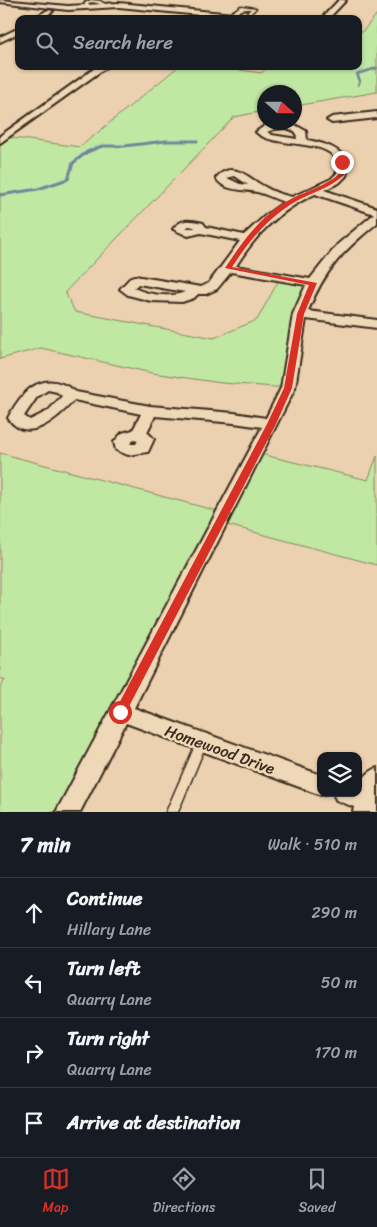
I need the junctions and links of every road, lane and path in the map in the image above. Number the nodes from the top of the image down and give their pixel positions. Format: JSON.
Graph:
{"nodes":[{"id":1,"x":0,"y":0,"type":"edge"},
{"id":2,"x":342,"y":0,"type":"edge"},
{"id":3,"x":50,"y":10,"type":"dead end"},
{"id":4,"x":42,"y":15,"type":"edge"},
{"id":5,"x":230,"y":15,"type":"joint"},
{"id":6,"x":247,"y":15,"type":"edge"},
{"id":7,"x":328,"y":15,"type":"edge"},
{"id":8,"x":15,"y":32,"type":"edge"},
{"id":9,"x":0,"y":40,"type":"edge"},
{"id":10,"x":98,"y":70,"type":"edge"},
{"id":11,"x":377,"y":115,"type":"edge"},
{"id":12,"x":332,"y":120,"type":"dead end"},
{"id":13,"x":2,"y":138,"type":"edge"},
{"id":14,"x":302,"y":141,"type":"dead end"},
{"id":15,"x":260,"y":189,"type":"dead end"},
{"id":16,"x":314,"y":190,"type":"junction"},
{"id":17,"x":292,"y":201,"type":"junction"},
{"id":18,"x":377,"y":212,"type":"edge"},
{"id":19,"x":377,"y":217,"type":"edge"},
{"id":20,"x":201,"y":230,"type":"dead end"},
{"id":21,"x":247,"y":239,"type":"junction"},
{"id":22,"x":228,"y":268,"type":"junction"},
{"id":23,"x":313,"y":283,"type":"junction"},
{"id":24,"x":195,"y":290,"type":"dead end"},
{"id":25,"x":300,"y":314,"type":"junction"},
{"id":26,"x":377,"y":324,"type":"edge"},
{"id":27,"x":71,"y":395,"type":"dead end"},
{"id":28,"x":150,"y":411,"type":"junction"},
{"id":29,"x":272,"y":424,"type":"junction"},
{"id":30,"x":139,"y":433,"type":"dead end"},
{"id":31,"x":120,"y":712,"type":"junction"},
{"id":32,"x":202,"y":742,"type":"junction"},
{"id":33,"x":377,"y":778,"type":"edge"},
{"id":34,"x":317,"y":784,"type":"edge"},
{"id":35,"x":358,"y":802,"type":"edge"},
{"id":36,"x":68,"y":812,"type":"edge"},
{"id":37,"x":172,"y":812,"type":"edge"}],
"edges":[{"from":1,"to":5,"type":"street"},
{"from":2,"to":7,"type":"street"},
{"from":3,"to":4,"type":"street"},
{"from":5,"to":6,"type":"lane"},
{"from":8,"to":9,"type":"street"},
{"from":10,"to":13,"type":"street"},
{"from":11,"to":12,"type":"street"},
{"from":14,"to":16,"type":"street"},
{"from":15,"to":17,"type":"street"},
{"from":16,"to":17,"type":"street"},
{"from":16,"to":18,"type":"street"},
{"from":17,"to":21,"type":"street"},
{"from":19,"to":23,"type":"street"},
{"from":20,"to":21,"type":"street"},
{"from":21,"to":22,"type":"street"},
{"from":22,"to":23,"type":"street"},
{"from":22,"to":24,"type":"street"},
{"from":23,"to":25,"type":"street"},
{"from":25,"to":26,"type":"street"},
{"from":25,"to":29,"type":"street"},
{"from":27,"to":28,"type":"street"},
{"from":28,"to":29,"type":"street"},
{"from":28,"to":30,"type":"street"},
{"from":29,"to":31,"type":"street"},
{"from":31,"to":32,"type":"street","name":"Homewood Drive"},
{"from":31,"to":36,"type":"street"},
{"from":32,"to":34,"type":"street","name":"Homewood Drive"},
{"from":32,"to":37,"type":"lane"},
{"from":33,"to":35,"type":"street"}]}
